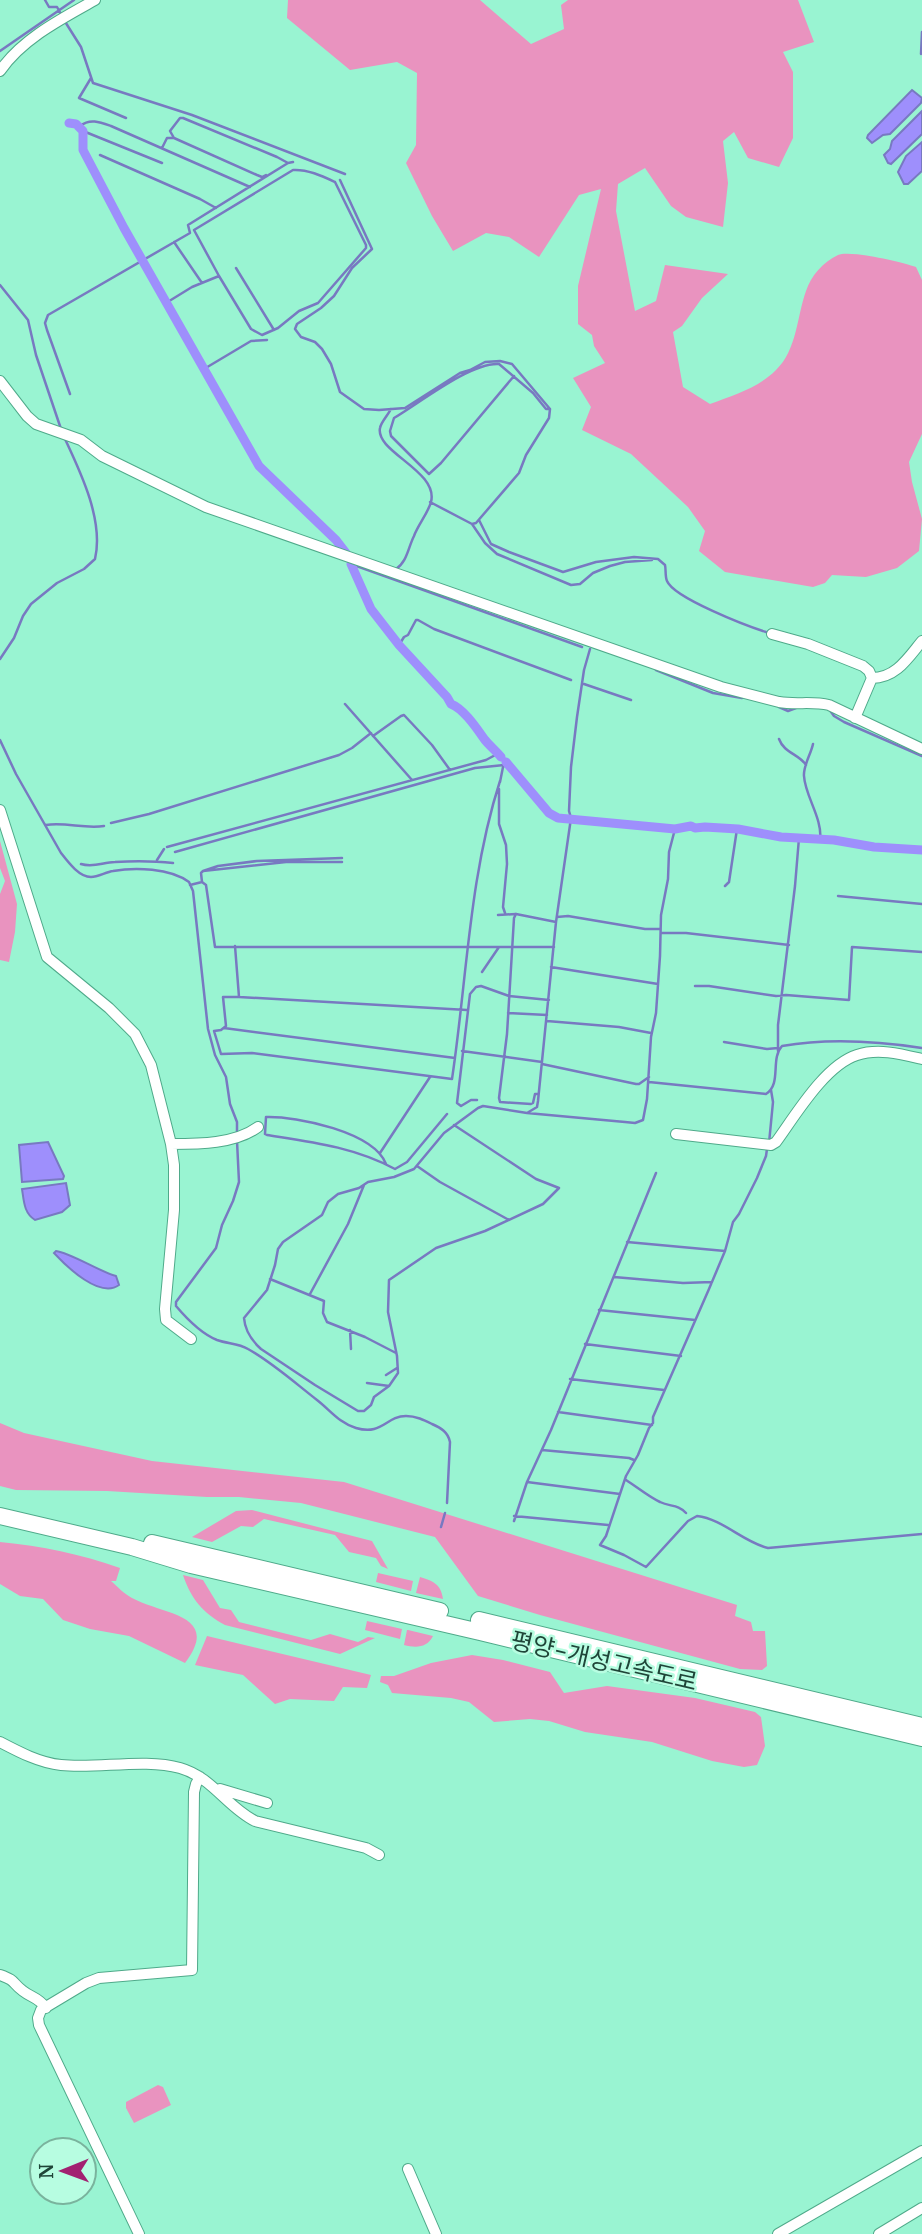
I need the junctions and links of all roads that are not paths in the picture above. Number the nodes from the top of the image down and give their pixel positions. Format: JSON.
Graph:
{"nodes":[{"id":1,"x":95,"y":0,"type":"edge"},
{"id":2,"x":0,"y":71,"type":"edge"},
{"id":3,"x":0,"y":381,"type":"edge"},
{"id":4,"x":772,"y":634,"type":"dead end"},
{"id":5,"x":922,"y":641,"type":"edge"},
{"id":6,"x":872,"y":677,"type":"junction"},
{"id":7,"x":855,"y":718,"type":"junction"},
{"id":8,"x":922,"y":749,"type":"edge"},
{"id":9,"x":0,"y":810,"type":"edge"},
{"id":10,"x":922,"y":1059,"type":"edge"},
{"id":11,"x":258,"y":1127,"type":"dead end"},
{"id":12,"x":677,"y":1134,"type":"dead end"},
{"id":13,"x":171,"y":1144,"type":"junction"},
{"id":14,"x":191,"y":1339,"type":"dead end"},
{"id":15,"x":0,"y":1505,"type":"edge"},
{"id":16,"x":0,"y":1516,"type":"edge"},
{"id":17,"x":287,"y":1582,"type":"junction"},
{"id":18,"x":922,"y":1726,"type":"edge"},
{"id":19,"x":922,"y":1738,"type":"edge"},
{"id":20,"x":0,"y":1742,"type":"edge"},
{"id":21,"x":200,"y":1777,"type":"junction"},
{"id":22,"x":217,"y":1789,"type":"junction"},
{"id":23,"x":267,"y":1803,"type":"dead end"},
{"id":24,"x":379,"y":1855,"type":"dead end"},
{"id":25,"x":0,"y":1975,"type":"edge"},
{"id":26,"x":46,"y":2008,"type":"junction"},
{"id":27,"x":922,"y":2151,"type":"edge"},
{"id":28,"x":408,"y":2169,"type":"dead end"},
{"id":29,"x":922,"y":2208,"type":"edge"},
{"id":30,"x":139,"y":2234,"type":"edge"},
{"id":31,"x":436,"y":2234,"type":"edge"},
{"id":32,"x":778,"y":2234,"type":"edge"},
{"id":33,"x":879,"y":2234,"type":"edge"}],
"edges":[{"from":1,"to":2,"type":"street"},
{"from":3,"to":7,"type":"street"},
{"from":4,"to":6,"type":"street"},
{"from":5,"to":6,"type":"street"},
{"from":6,"to":7,"type":"street"},
{"from":7,"to":8,"type":"street"},
{"from":9,"to":13,"type":"street"},
{"from":10,"to":12,"type":"street"},
{"from":11,"to":13,"type":"street"},
{"from":13,"to":14,"type":"street"},
{"from":15,"to":17,"type":"highway"},
{"from":16,"to":17,"type":"highway"},
{"from":17,"to":18,"type":"highway","name":"평양-개성고속도로"},
{"from":17,"to":19,"type":"highway","name":"평양-개성고속도로"},
{"from":20,"to":21,"type":"street"},
{"from":21,"to":22,"type":"street"},
{"from":21,"to":26,"type":"street"},
{"from":22,"to":23,"type":"street"},
{"from":22,"to":24,"type":"street"},
{"from":25,"to":26,"type":"street"},
{"from":26,"to":30,"type":"street"},
{"from":27,"to":32,"type":"street"},
{"from":28,"to":31,"type":"street"},
{"from":29,"to":33,"type":"street"}]}
